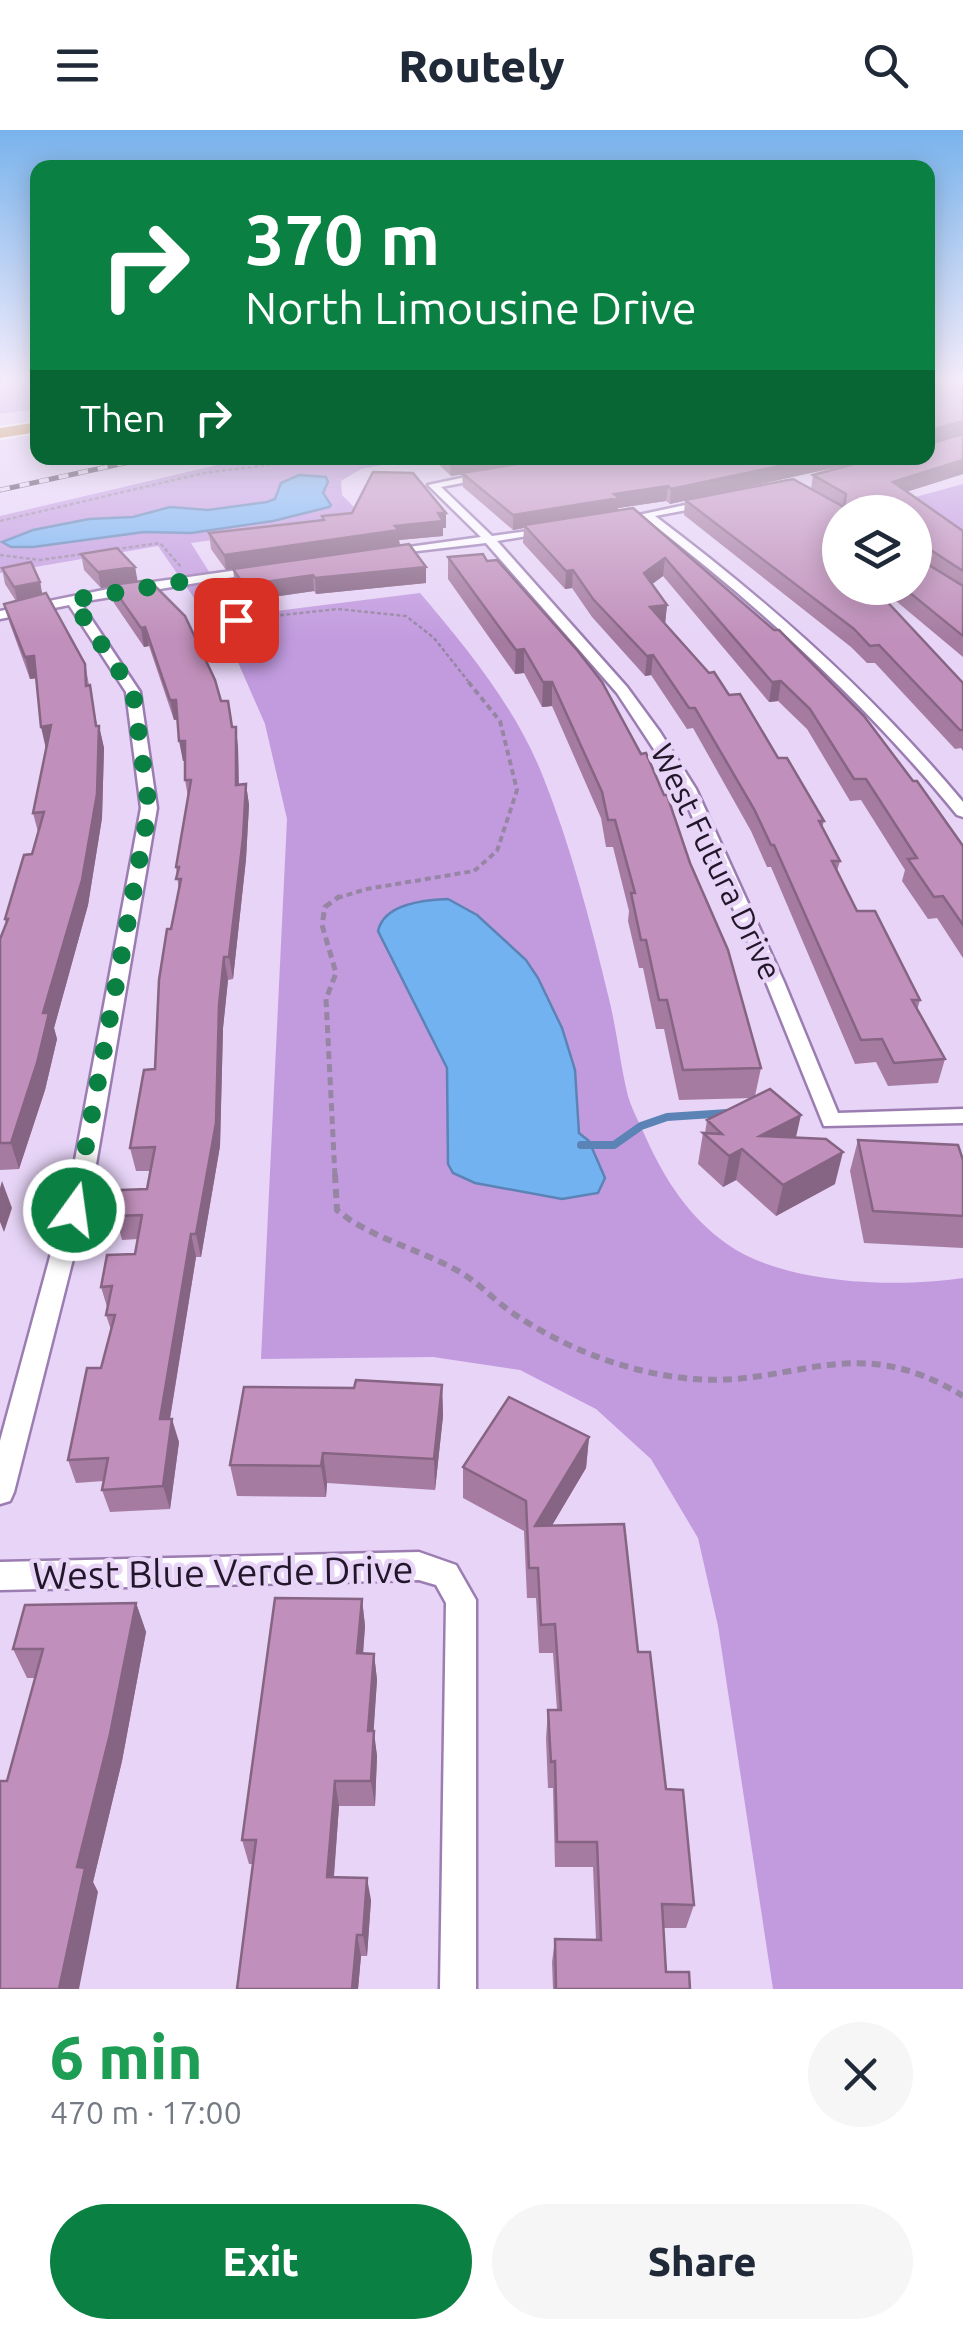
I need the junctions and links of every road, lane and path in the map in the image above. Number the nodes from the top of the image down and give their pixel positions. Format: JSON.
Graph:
{"nodes":[{"id":1,"x":298,"y":466,"type":"edge"},
{"id":2,"x":504,"y":474,"type":"edge"},
{"id":3,"x":720,"y":501,"type":"edge"},
{"id":4,"x":648,"y":516,"type":"junction"},
{"id":5,"x":0,"y":521,"type":"edge"},
{"id":6,"x":608,"y":522,"type":"edge"},
{"id":7,"x":569,"y":528,"type":"edge"},
{"id":8,"x":490,"y":540,"type":"junction"},
{"id":9,"x":380,"y":554,"type":"edge"},
{"id":10,"x":0,"y":556,"type":"edge"},
{"id":11,"x":270,"y":568,"type":"edge"},
{"id":12,"x":192,"y":580,"type":"junction"},
{"id":13,"x":72,"y":600,"type":"junction"},
{"id":14,"x":0,"y":615,"type":"edge"},
{"id":15,"x":963,"y":812,"type":"edge"},
{"id":16,"x":963,"y":1116,"type":"edge"},
{"id":17,"x":963,"y":1396,"type":"edge"},
{"id":18,"x":0,"y":1492,"type":"edge"},
{"id":19,"x":0,"y":1576,"type":"edge"},
{"id":20,"x":458,"y":1989,"type":"edge"}],
"edges":[{"from":1,"to":5,"type":"path"},
{"from":2,"to":8,"type":"street","name":"West Futura Drive"},
{"from":3,"to":4,"type":"street"},
{"from":4,"to":6,"type":"street"},
{"from":4,"to":15,"type":"street"},
{"from":7,"to":8,"type":"street"},
{"from":8,"to":9,"type":"street"},
{"from":8,"to":16,"type":"street","name":"West Futura Drive"},
{"from":10,"to":12,"type":"path"},
{"from":11,"to":12,"type":"street"},
{"from":12,"to":13,"type":"street"},
{"from":12,"to":17,"type":"path"},
{"from":13,"to":14,"type":"street"},
{"from":13,"to":18,"type":"street"},
{"from":19,"to":20,"type":"street","name":"West Blue Verde Drive"}]}
